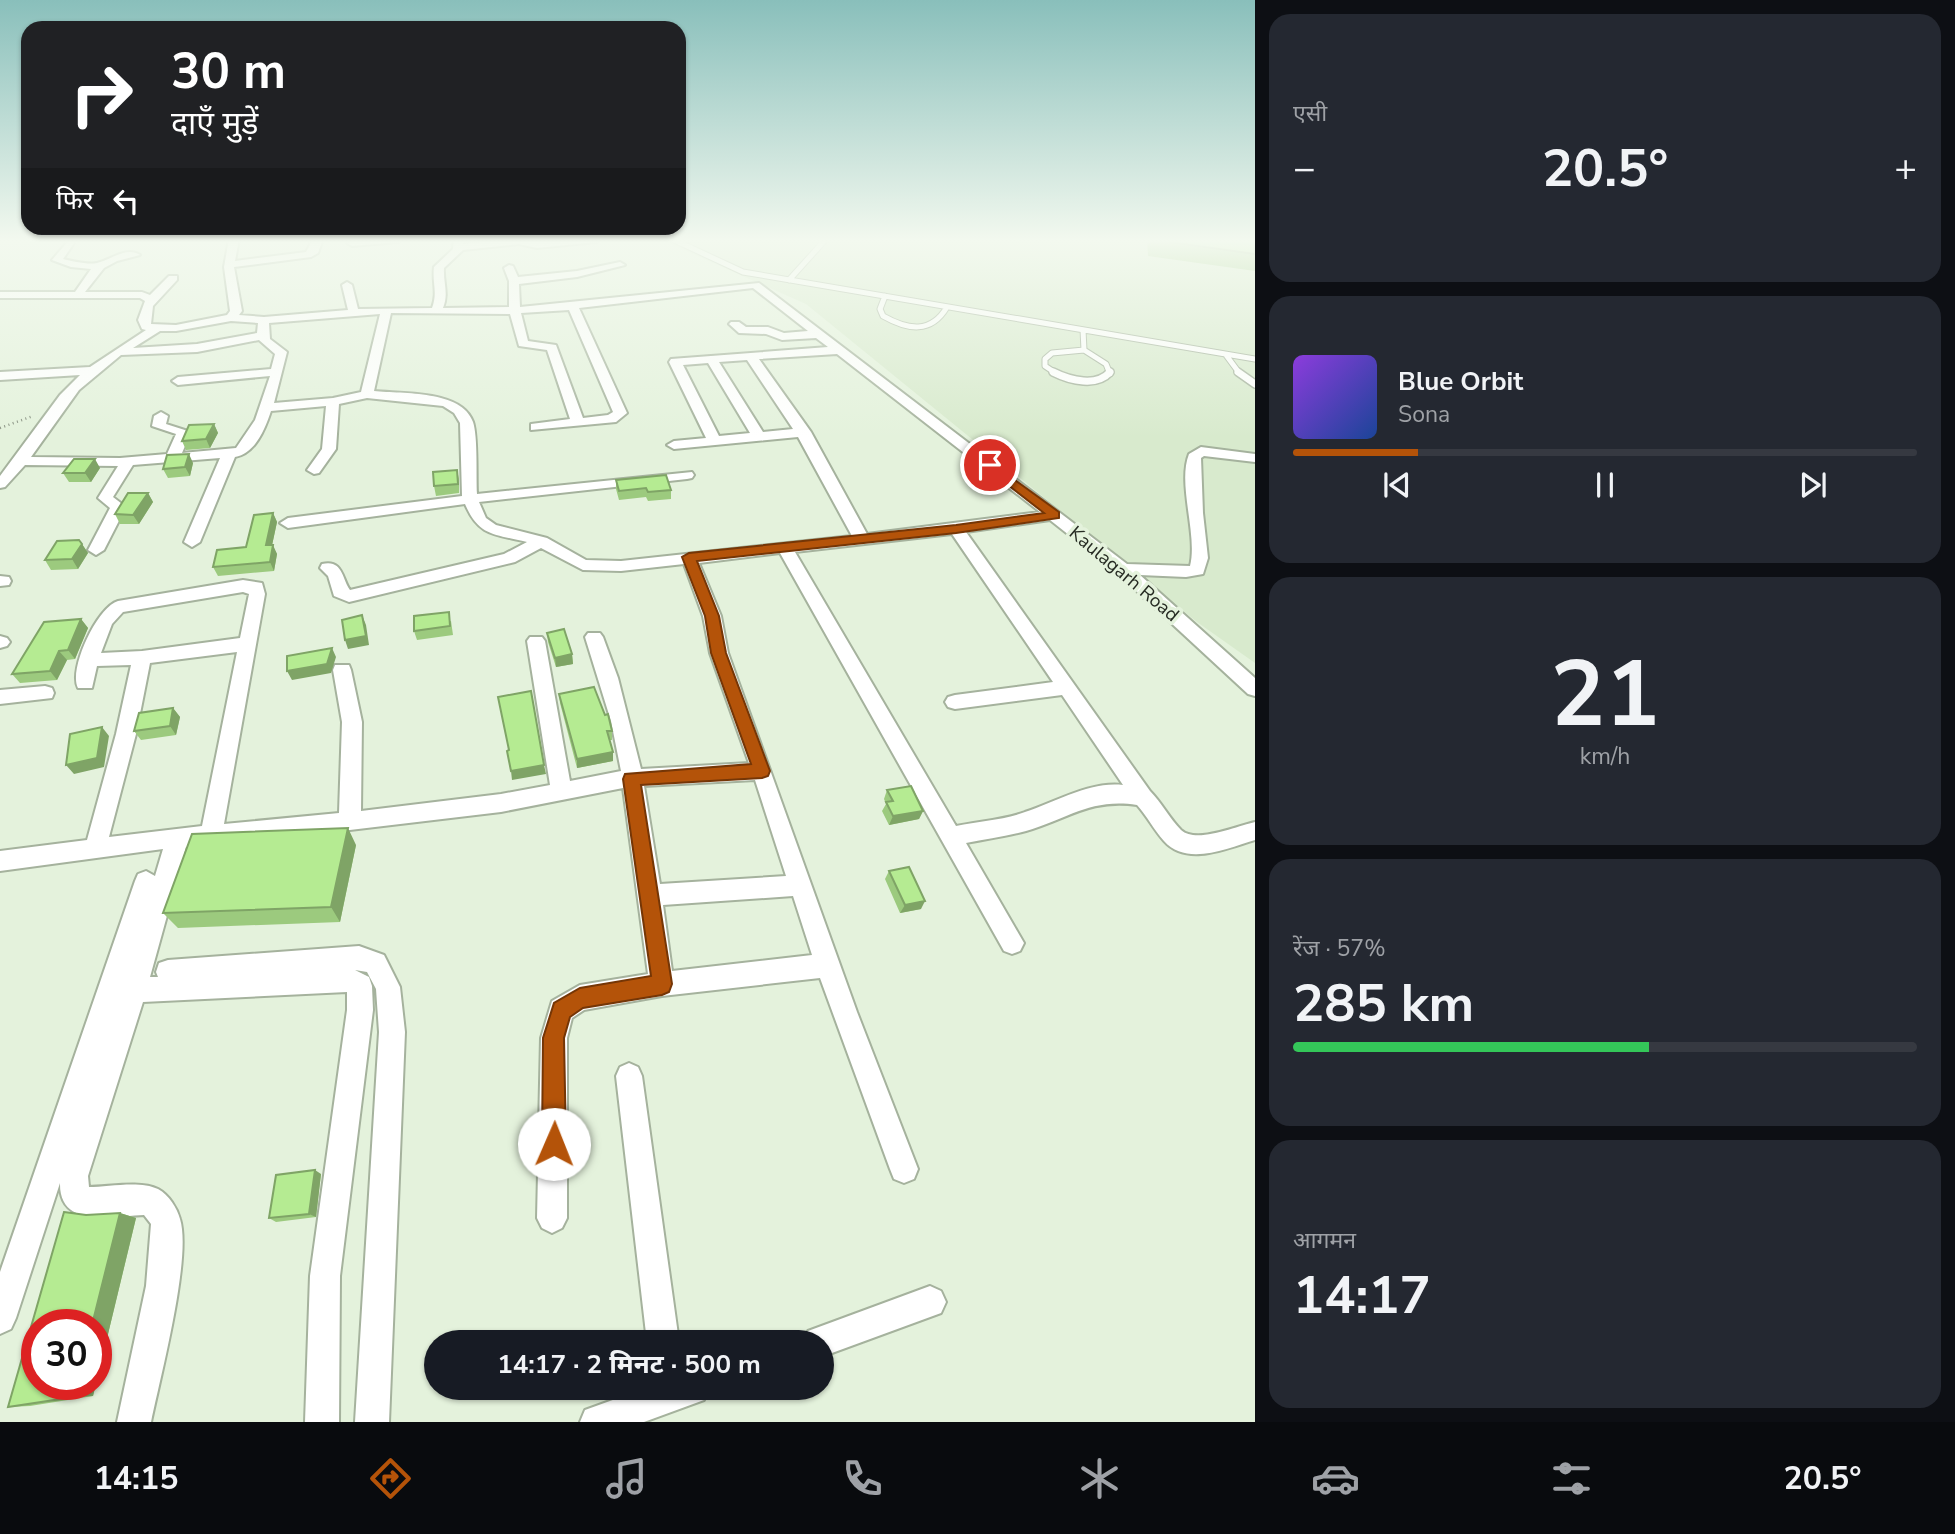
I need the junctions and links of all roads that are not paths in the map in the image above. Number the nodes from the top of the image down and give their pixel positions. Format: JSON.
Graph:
{"nodes":[{"id":1,"x":15,"y":305,"type":"edge"},
{"id":2,"x":148,"y":305,"type":"edge"},
{"id":3,"x":236,"y":305,"type":"edge"},
{"id":4,"x":352,"y":305,"type":"edge"},
{"id":5,"x":439,"y":305,"type":"edge"},
{"id":6,"x":515,"y":305,"type":"edge"},
{"id":7,"x":587,"y":305,"type":"edge"},
{"id":8,"x":782,"y":305,"type":"edge"},
{"id":9,"x":881,"y":305,"type":"edge"},
{"id":10,"x":938,"y":305,"type":"edge"},
{"id":11,"x":573,"y":307,"type":"junction"},
{"id":12,"x":947,"y":307,"type":"junction"},
{"id":13,"x":386,"y":310,"type":"junction"},
{"id":14,"x":437,"y":310,"type":"junction"},
{"id":15,"x":13,"y":311,"type":"dead end"},
{"id":16,"x":515,"y":311,"type":"junction"},
{"id":17,"x":354,"y":313,"type":"junction"},
{"id":18,"x":231,"y":318,"type":"junction"},
{"id":19,"x":264,"y":320,"type":"junction"},
{"id":20,"x":735,"y":324,"type":"dead end"},
{"id":21,"x":156,"y":330,"type":"junction"},
{"id":22,"x":1083,"y":330,"type":"junction"},
{"id":23,"x":820,"y":334,"type":"junction"},
{"id":24,"x":261,"y":336,"type":"junction"},
{"id":25,"x":839,"y":349,"type":"junction"},
{"id":26,"x":1084,"y":350,"type":"junction"},
{"id":27,"x":120,"y":352,"type":"junction"},
{"id":28,"x":1226,"y":355,"type":"junction"},
{"id":29,"x":751,"y":357,"type":"junction"},
{"id":30,"x":711,"y":359,"type":"junction"},
{"id":31,"x":1255,"y":359,"type":"edge"},
{"id":32,"x":96,"y":370,"type":"junction"},
{"id":33,"x":278,"y":372,"type":"junction"},
{"id":34,"x":0,"y":376,"type":"edge"},
{"id":35,"x":178,"y":381,"type":"dead end"},
{"id":36,"x":1255,"y":384,"type":"edge"},
{"id":37,"x":367,"y":394,"type":"junction"},
{"id":38,"x":333,"y":402,"type":"junction"},
{"id":39,"x":266,"y":408,"type":"junction"},
{"id":40,"x":161,"y":416,"type":"dead end"},
{"id":41,"x":578,"y":422,"type":"junction"},
{"id":42,"x":536,"y":427,"type":"dead end"},
{"id":43,"x":804,"y":432,"type":"junction"},
{"id":44,"x":760,"y":438,"type":"junction"},
{"id":45,"x":715,"y":441,"type":"junction"},
{"id":46,"x":674,"y":445,"type":"dead end"},
{"id":47,"x":229,"y":454,"type":"junction"},
{"id":48,"x":172,"y":458,"type":"junction"},
{"id":49,"x":1255,"y":458,"type":"edge"},
{"id":50,"x":23,"y":461,"type":"junction"},
{"id":51,"x":128,"y":462,"type":"junction"},
{"id":52,"x":314,"y":470,"type":"dead end"},
{"id":53,"x":687,"y":475,"type":"dead end"},
{"id":54,"x":0,"y":484,"type":"edge"},
{"id":55,"x":471,"y":499,"type":"junction"},
{"id":56,"x":1054,"y":515,"type":"junction"},
{"id":57,"x":288,"y":523,"type":"dead end"},
{"id":58,"x":956,"y":529,"type":"junction"},
{"id":59,"x":862,"y":539,"type":"junction"},
{"id":60,"x":541,"y":541,"type":"junction"},
{"id":61,"x":191,"y":542,"type":"dead end"},
{"id":62,"x":785,"y":548,"type":"junction"},
{"id":63,"x":96,"y":550,"type":"dead end"},
{"id":64,"x":689,"y":557,"type":"junction"},
{"id":65,"x":328,"y":568,"type":"dead end"},
{"id":66,"x":1123,"y":569,"type":"junction"},
{"id":67,"x":594,"y":637,"type":"dead end"},
{"id":68,"x":536,"y":641,"type":"dead end"},
{"id":69,"x":246,"y":644,"type":"junction"},
{"id":70,"x":142,"y":658,"type":"junction"},
{"id":71,"x":89,"y":660,"type":"junction"},
{"id":72,"x":342,"y":670,"type":"dead end"},
{"id":73,"x":85,"y":682,"type":"dead end"},
{"id":74,"x":1065,"y":688,"type":"junction"},
{"id":75,"x":1255,"y":689,"type":"edge"},
{"id":76,"x":45,"y":693,"type":"dead end"},
{"id":77,"x":0,"y":696,"type":"edge"},
{"id":78,"x":955,"y":702,"type":"dead end"},
{"id":79,"x":762,"y":771,"type":"junction"},
{"id":80,"x":631,"y":779,"type":"junction"},
{"id":81,"x":561,"y":791,"type":"junction"},
{"id":82,"x":1143,"y":797,"type":"junction"},
{"id":83,"x":350,"y":820,"type":"junction"},
{"id":84,"x":1255,"y":831,"type":"edge"},
{"id":85,"x":211,"y":834,"type":"junction"},
{"id":86,"x":951,"y":836,"type":"junction"},
{"id":87,"x":177,"y":838,"type":"junction"},
{"id":88,"x":95,"y":850,"type":"junction"},
{"id":89,"x":0,"y":861,"type":"edge"},
{"id":90,"x":146,"y":881,"type":"dead end"},
{"id":91,"x":801,"y":885,"type":"junction"},
{"id":92,"x":649,"y":895,"type":"junction"},
{"id":93,"x":1012,"y":943,"type":"dead end"},
{"id":94,"x":828,"y":965,"type":"junction"},
{"id":95,"x":168,"y":972,"type":"dead end"},
{"id":96,"x":662,"y":984,"type":"junction"},
{"id":97,"x":134,"y":990,"type":"junction"},
{"id":98,"x":629,"y":1076,"type":"dead end"},
{"id":99,"x":904,"y":1169,"type":"dead end"},
{"id":100,"x":552,"y":1218,"type":"dead end"},
{"id":101,"x":930,"y":1302,"type":"dead end"},
{"id":102,"x":0,"y":1318,"type":"edge"},
{"id":103,"x":661,"y":1330,"type":"edge"},
{"id":104,"x":834,"y":1337,"type":"edge"},
{"id":105,"x":652,"y":1400,"type":"edge"},
{"id":106,"x":134,"y":1422,"type":"edge"},
{"id":107,"x":322,"y":1422,"type":"edge"},
{"id":108,"x":372,"y":1422,"type":"edge"},
{"id":109,"x":597,"y":1422,"type":"edge"}],
"edges":[{"from":1,"to":15,"type":"street"},
{"from":2,"to":21,"type":"street"},
{"from":3,"to":18,"type":"street"},
{"from":4,"to":17,"type":"street"},
{"from":5,"to":14,"type":"street"},
{"from":6,"to":16,"type":"street"},
{"from":7,"to":11,"type":"street","name":"Kaulagarh Road"},
{"from":8,"to":23,"type":"street","name":"Kaulagarh Road"},
{"from":9,"to":12,"type":"lane"},
{"from":10,"to":12,"type":"lane"},
{"from":11,"to":16,"type":"street"},
{"from":11,"to":41,"type":"street"},
{"from":12,"to":22,"type":"lane"},
{"from":13,"to":14,"type":"street"},
{"from":13,"to":17,"type":"street"},
{"from":13,"to":37,"type":"street"},
{"from":14,"to":16,"type":"street"},
{"from":16,"to":41,"type":"street"},
{"from":17,"to":19,"type":"street"},
{"from":18,"to":19,"type":"street"},
{"from":18,"to":21,"type":"street"},
{"from":19,"to":24,"type":"street"},
{"from":20,"to":23,"type":"street"},
{"from":21,"to":27,"type":"street"},
{"from":22,"to":26,"type":"lane"},
{"from":22,"to":28,"type":"lane"},
{"from":23,"to":25,"type":"street","name":"Kaulagarh Road"},
{"from":24,"to":27,"type":"street"},
{"from":24,"to":33,"type":"street"},
{"from":25,"to":29,"type":"street"},
{"from":25,"to":56,"type":"street","name":"Kaulagarh Road"},
{"from":26,"to":26,"type":"lane"},
{"from":27,"to":32,"type":"street"},
{"from":28,"to":31,"type":"lane"},
{"from":28,"to":36,"type":"lane"},
{"from":29,"to":30,"type":"street"},
{"from":29,"to":43,"type":"street"},
{"from":30,"to":44,"type":"street"},
{"from":30,"to":45,"type":"street"},
{"from":32,"to":34,"type":"street"},
{"from":32,"to":50,"type":"street"},
{"from":33,"to":35,"type":"street"},
{"from":33,"to":39,"type":"street"},
{"from":37,"to":38,"type":"street"},
{"from":37,"to":55,"type":"street"},
{"from":38,"to":39,"type":"street"},
{"from":38,"to":52,"type":"street"},
{"from":39,"to":47,"type":"street"},
{"from":40,"to":48,"type":"street"},
{"from":41,"to":42,"type":"street"},
{"from":43,"to":44,"type":"street"},
{"from":43,"to":59,"type":"street"},
{"from":44,"to":45,"type":"street"},
{"from":45,"to":46,"type":"street"},
{"from":47,"to":48,"type":"street"},
{"from":47,"to":61,"type":"street"},
{"from":48,"to":51,"type":"street"},
{"from":49,"to":66,"type":"street"},
{"from":50,"to":51,"type":"street"},
{"from":50,"to":54,"type":"street"},
{"from":51,"to":63,"type":"street"},
{"from":53,"to":55,"type":"street"},
{"from":55,"to":57,"type":"street"},
{"from":55,"to":60,"type":"street"},
{"from":56,"to":58,"type":"street"},
{"from":56,"to":66,"type":"street","name":"Kaulagarh Road"},
{"from":58,"to":59,"type":"street"},
{"from":58,"to":74,"type":"street"},
{"from":59,"to":62,"type":"street"},
{"from":60,"to":64,"type":"street"},
{"from":60,"to":65,"type":"street"},
{"from":62,"to":64,"type":"street"},
{"from":62,"to":86,"type":"street"},
{"from":64,"to":79,"type":"street"},
{"from":66,"to":75,"type":"street","name":"Kaulagarh Road"},
{"from":67,"to":80,"type":"street"},
{"from":68,"to":81,"type":"street"},
{"from":69,"to":70,"type":"street"},
{"from":69,"to":71,"type":"street"},
{"from":69,"to":85,"type":"street"},
{"from":70,"to":71,"type":"street"},
{"from":70,"to":88,"type":"street"},
{"from":71,"to":73,"type":"street"},
{"from":72,"to":83,"type":"street"},
{"from":74,"to":78,"type":"street"},
{"from":74,"to":82,"type":"street"},
{"from":76,"to":77,"type":"street"},
{"from":79,"to":80,"type":"street"},
{"from":79,"to":91,"type":"street"},
{"from":80,"to":81,"type":"street"},
{"from":80,"to":92,"type":"street"},
{"from":81,"to":83,"type":"street"},
{"from":82,"to":84,"type":"street"},
{"from":82,"to":86,"type":"street"},
{"from":83,"to":85,"type":"street"},
{"from":85,"to":87,"type":"street"},
{"from":86,"to":93,"type":"street"},
{"from":87,"to":88,"type":"street"},
{"from":87,"to":97,"type":"street"},
{"from":88,"to":89,"type":"street"},
{"from":90,"to":102,"type":"street"},
{"from":91,"to":92,"type":"street"},
{"from":91,"to":94,"type":"street"},
{"from":92,"to":96,"type":"street"},
{"from":94,"to":96,"type":"street"},
{"from":94,"to":99,"type":"street"},
{"from":95,"to":108,"type":"street"},
{"from":96,"to":100,"type":"street"},
{"from":97,"to":106,"type":"street"},
{"from":97,"to":107,"type":"street"},
{"from":98,"to":103,"type":"street"},
{"from":101,"to":104,"type":"street"},
{"from":105,"to":109,"type":"street"}]}
